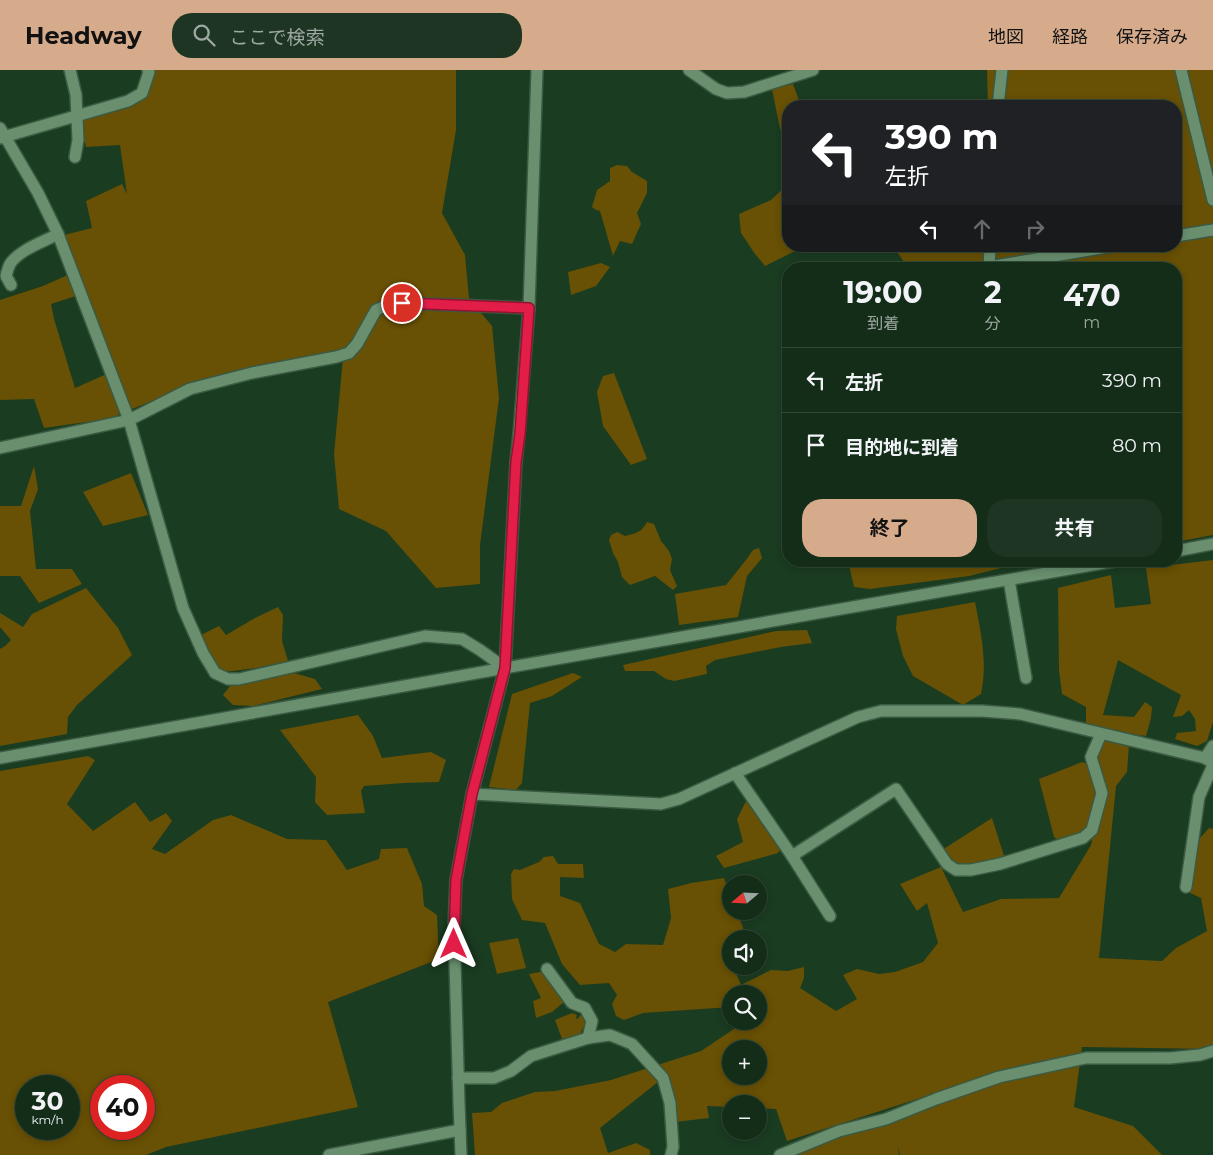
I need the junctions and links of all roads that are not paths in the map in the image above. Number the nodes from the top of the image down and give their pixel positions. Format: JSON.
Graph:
{"nodes":[{"id":1,"x":70,"y":70,"type":"edge"},
{"id":2,"x":148,"y":70,"type":"edge"},
{"id":3,"x":537,"y":70,"type":"edge"},
{"id":4,"x":689,"y":70,"type":"edge"},
{"id":5,"x":813,"y":70,"type":"edge"},
{"id":6,"x":1002,"y":70,"type":"edge"},
{"id":7,"x":1181,"y":70,"type":"edge"},
{"id":8,"x":999,"y":100,"type":"edge"},
{"id":9,"x":77,"y":116,"type":"junction"},
{"id":10,"x":2,"y":134,"type":"edge"},
{"id":11,"x":74,"y":157,"type":"dead end"},
{"id":12,"x":1213,"y":200,"type":"edge"},
{"id":13,"x":1213,"y":230,"type":"edge"},
{"id":14,"x":58,"y":234,"type":"junction"},
{"id":15,"x":1182,"y":235,"type":"edge"},
{"id":16,"x":1079,"y":252,"type":"edge"},
{"id":17,"x":1023,"y":262,"type":"edge"},
{"id":18,"x":11,"y":285,"type":"dead end"},
{"id":19,"x":529,"y":308,"type":"junction"},
{"id":20,"x":129,"y":420,"type":"junction"},
{"id":21,"x":0,"y":448,"type":"edge"},
{"id":22,"x":1213,"y":544,"type":"edge"},
{"id":23,"x":1182,"y":550,"type":"edge"},
{"id":24,"x":1082,"y":567,"type":"edge"},
{"id":25,"x":1009,"y":580,"type":"junction"},
{"id":26,"x":505,"y":668,"type":"junction"},
{"id":27,"x":1026,"y":678,"type":"dead end"},
{"id":28,"x":1101,"y":734,"type":"junction"},
{"id":29,"x":1213,"y":746,"type":"edge"},
{"id":30,"x":0,"y":758,"type":"edge"},
{"id":31,"x":1210,"y":762,"type":"edge"},
{"id":32,"x":736,"y":773,"type":"junction"},
{"id":33,"x":472,"y":794,"type":"junction"},
{"id":34,"x":792,"y":856,"type":"junction"},
{"id":35,"x":1186,"y":888,"type":"dead end"},
{"id":36,"x":830,"y":916,"type":"dead end"},
{"id":37,"x":547,"y":968,"type":"dead end"},
{"id":38,"x":588,"y":1038,"type":"junction"},
{"id":39,"x":1213,"y":1051,"type":"edge"},
{"id":40,"x":458,"y":1078,"type":"junction"},
{"id":41,"x":460,"y":1130,"type":"junction"},
{"id":42,"x":329,"y":1155,"type":"edge"},
{"id":43,"x":462,"y":1155,"type":"edge"},
{"id":44,"x":671,"y":1155,"type":"edge"},
{"id":45,"x":780,"y":1155,"type":"edge"}],
"edges":[{"from":1,"to":9,"type":"street"},
{"from":2,"to":9,"type":"street"},
{"from":3,"to":19,"type":"street"},
{"from":4,"to":5,"type":"street"},
{"from":6,"to":8,"type":"street"},
{"from":7,"to":12,"type":"street"},
{"from":9,"to":10,"type":"street"},
{"from":9,"to":11,"type":"street"},
{"from":10,"to":14,"type":"street"},
{"from":13,"to":15,"type":"street"},
{"from":14,"to":18,"type":"street"},
{"from":14,"to":20,"type":"street"},
{"from":16,"to":17,"type":"street"},
{"from":19,"to":20,"type":"street"},
{"from":19,"to":26,"type":"street"},
{"from":20,"to":21,"type":"street"},
{"from":20,"to":26,"type":"street"},
{"from":22,"to":23,"type":"street"},
{"from":24,"to":25,"type":"street"},
{"from":25,"to":26,"type":"street"},
{"from":25,"to":27,"type":"street"},
{"from":26,"to":30,"type":"street"},
{"from":26,"to":33,"type":"street"},
{"from":28,"to":31,"type":"street"},
{"from":28,"to":32,"type":"street"},
{"from":28,"to":34,"type":"street"},
{"from":29,"to":31,"type":"street"},
{"from":31,"to":35,"type":"street"},
{"from":32,"to":33,"type":"street"},
{"from":32,"to":34,"type":"street"},
{"from":33,"to":40,"type":"street"},
{"from":34,"to":36,"type":"street"},
{"from":37,"to":38,"type":"street"},
{"from":38,"to":40,"type":"street"},
{"from":38,"to":44,"type":"street"},
{"from":39,"to":45,"type":"street"},
{"from":40,"to":41,"type":"street"},
{"from":41,"to":42,"type":"street"},
{"from":41,"to":43,"type":"street"}]}
